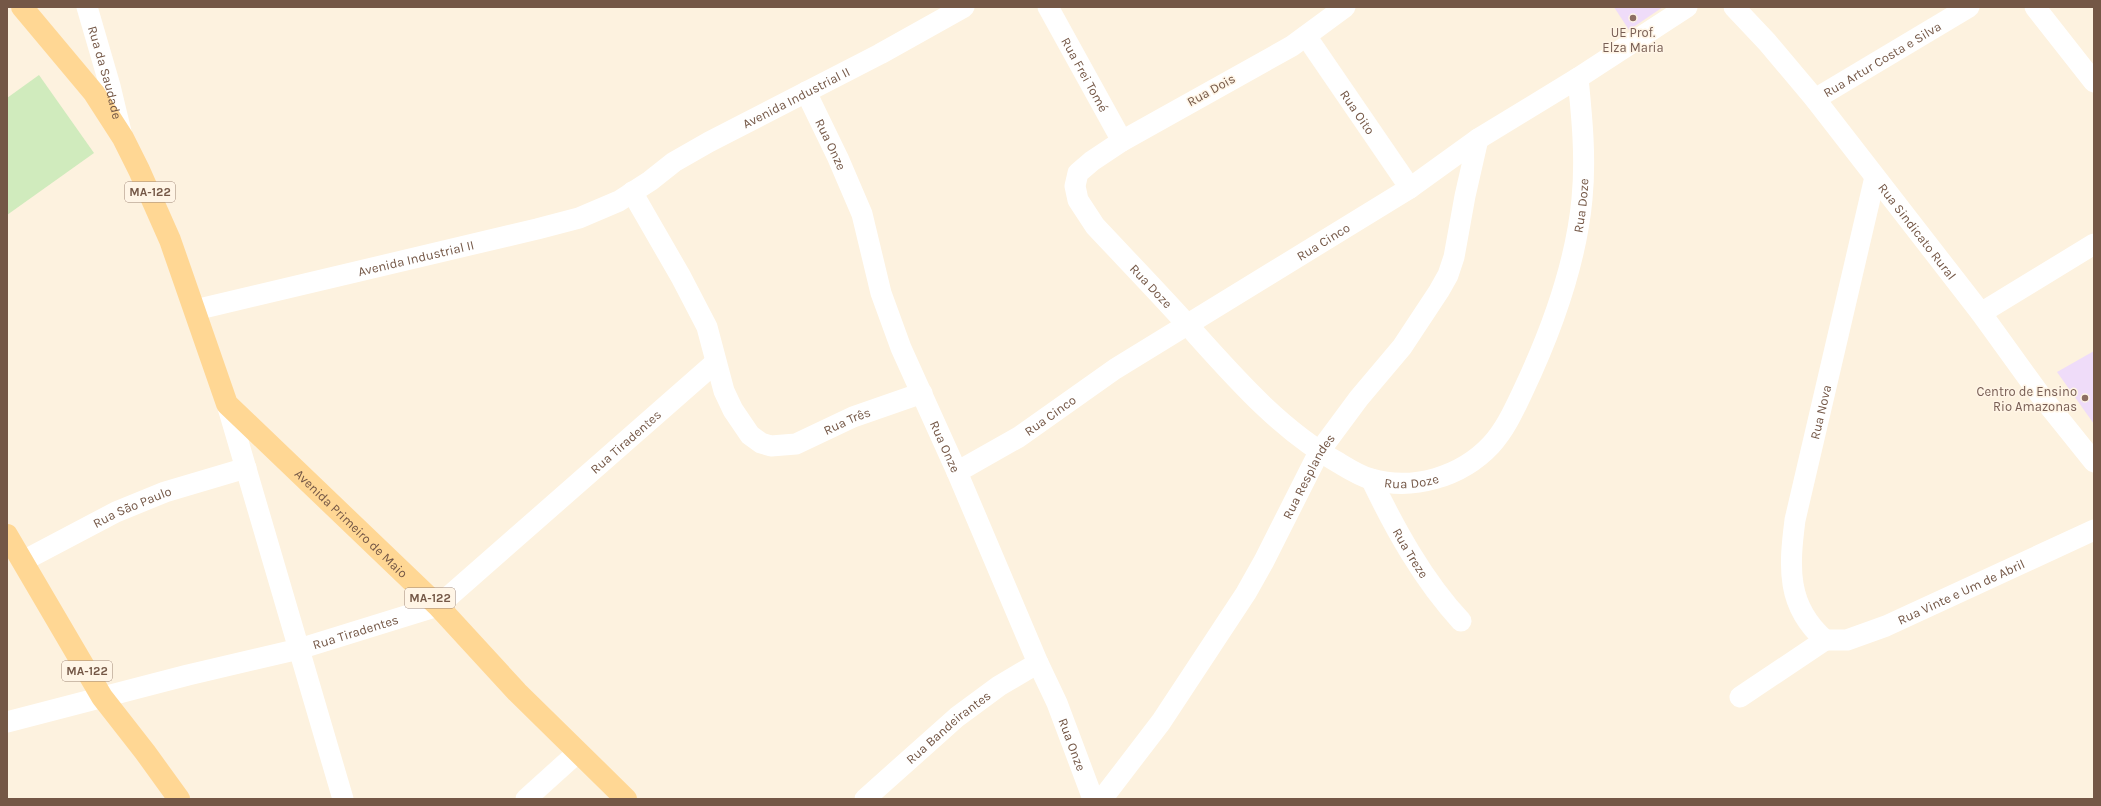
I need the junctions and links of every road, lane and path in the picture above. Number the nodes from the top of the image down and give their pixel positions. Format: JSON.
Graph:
{"nodes":[{"id":1,"x":22,"y":7,"type":"edge"},
{"id":2,"x":87,"y":7,"type":"edge"},
{"id":3,"x":964,"y":7,"type":"edge"},
{"id":4,"x":1048,"y":7,"type":"edge"},
{"id":5,"x":1344,"y":7,"type":"edge"},
{"id":6,"x":1687,"y":7,"type":"edge"},
{"id":7,"x":1734,"y":7,"type":"edge"},
{"id":8,"x":1969,"y":7,"type":"edge"},
{"id":9,"x":2035,"y":7,"type":"edge"},
{"id":10,"x":1306,"y":36,"type":"junction"},
{"id":11,"x":1578,"y":78,"type":"junction"},
{"id":12,"x":2094,"y":82,"type":"edge"},
{"id":13,"x":806,"y":92,"type":"junction"},
{"id":14,"x":1815,"y":99,"type":"junction"},
{"id":15,"x":122,"y":138,"type":"junction"},
{"id":16,"x":1478,"y":139,"type":"junction"},
{"id":17,"x":1122,"y":141,"type":"junction"},
{"id":18,"x":1078,"y":173,"type":"joint"},
{"id":19,"x":1875,"y":177,"type":"junction"},
{"id":20,"x":1410,"y":188,"type":"junction"},
{"id":21,"x":632,"y":192,"type":"junction"},
{"id":22,"x":2094,"y":244,"type":"edge"},
{"id":23,"x":195,"y":310,"type":"junction"},
{"id":24,"x":1981,"y":313,"type":"junction"},
{"id":25,"x":1187,"y":325,"type":"junction"},
{"id":26,"x":716,"y":362,"type":"junction"},
{"id":27,"x":922,"y":393,"type":"junction"},
{"id":28,"x":227,"y":404,"type":"junction"},
{"id":29,"x":1319,"y":452,"type":"junction"},
{"id":30,"x":2094,"y":462,"type":"edge"},
{"id":31,"x":246,"y":468,"type":"junction"},
{"id":32,"x":957,"y":472,"type":"junction"},
{"id":33,"x":1371,"y":479,"type":"junction"},
{"id":34,"x":2094,"y":530,"type":"edge"},
{"id":35,"x":7,"y":536,"type":"edge"},
{"id":36,"x":23,"y":561,"type":"junction"},
{"id":37,"x":438,"y":606,"type":"junction"},
{"id":38,"x":1461,"y":620,"type":"dead end"},
{"id":39,"x":1825,"y":640,"type":"junction"},
{"id":40,"x":298,"y":650,"type":"junction"},
{"id":41,"x":1038,"y":663,"type":"junction"},
{"id":42,"x":102,"y":697,"type":"junction"},
{"id":43,"x":1740,"y":697,"type":"dead end"},
{"id":44,"x":7,"y":722,"type":"edge"},
{"id":45,"x":577,"y":753,"type":"junction"},
{"id":46,"x":179,"y":799,"type":"edge"},
{"id":47,"x":343,"y":799,"type":"edge"},
{"id":48,"x":526,"y":799,"type":"edge"},
{"id":49,"x":626,"y":799,"type":"edge"},
{"id":50,"x":865,"y":799,"type":"edge"},
{"id":51,"x":1093,"y":799,"type":"edge"},
{"id":52,"x":1102,"y":799,"type":"edge"}],
"edges":[{"from":1,"to":15,"type":"main road","number":"MA-122"},
{"from":2,"to":15,"type":"street","name":"Rua da Saudade"},
{"from":3,"to":13,"type":"street","name":"Avenida Industrial II"},
{"from":4,"to":17,"type":"street","name":"Rua Frei Tomé"},
{"from":5,"to":10,"type":"street","name":"Rua Dois"},
{"from":6,"to":11,"type":"street","name":"Rua Cinco"},
{"from":7,"to":14,"type":"street","name":"Rua Sindicato Rural"},
{"from":8,"to":14,"type":"street","name":"Rua Artur Costa e Silva"},
{"from":9,"to":12,"type":"street"},
{"from":10,"to":17,"type":"street","name":"Rua Dois"},
{"from":10,"to":20,"type":"street","name":"Rua Oito"},
{"from":11,"to":16,"type":"street","name":"Rua Cinco"},
{"from":11,"to":33,"type":"street","name":"Rua Doze"},
{"from":13,"to":21,"type":"street","name":"Avenida Industrial II"},
{"from":13,"to":27,"type":"street","name":"Rua Onze"},
{"from":14,"to":19,"type":"street","name":"Rua Sindicato Rural"},
{"from":15,"to":23,"type":"main road","number":"MA-122"},
{"from":16,"to":20,"type":"street","name":"Rua Cinco"},
{"from":16,"to":29,"type":"street","name":"Rua Resplandes"},
{"from":17,"to":18,"type":"street","name":"Rua Dois"},
{"from":18,"to":25,"type":"street","name":"Rua Doze"},
{"from":19,"to":24,"type":"street","name":"Rua Sindicato Rural"},
{"from":19,"to":39,"type":"street","name":"Rua Nova"},
{"from":20,"to":25,"type":"street","name":"Rua Cinco"},
{"from":21,"to":23,"type":"street","name":"Avenida Industrial II"},
{"from":21,"to":26,"type":"street"},
{"from":22,"to":24,"type":"street"},
{"from":23,"to":28,"type":"main road","number":"MA-122"},
{"from":24,"to":30,"type":"street","name":"Rua Sindicato Rural"},
{"from":25,"to":29,"type":"street","name":"Rua Doze"},
{"from":25,"to":32,"type":"street","name":"Rua Cinco"},
{"from":26,"to":27,"type":"street","name":"Rua Três"},
{"from":26,"to":37,"type":"street","name":"Rua Tiradentes"},
{"from":27,"to":32,"type":"street","name":"Rua Onze"},
{"from":28,"to":31,"type":"street"},
{"from":28,"to":37,"type":"main road","name":"Avenida Primeiro de Maio","number":"MA-122"},
{"from":29,"to":33,"type":"street","name":"Rua Doze"},
{"from":29,"to":52,"type":"street","name":"Rua Resplandes"},
{"from":31,"to":36,"type":"street","name":"Rua São Paulo"},
{"from":31,"to":40,"type":"street"},
{"from":32,"to":41,"type":"street","name":"Rua Onze"},
{"from":33,"to":38,"type":"street","name":"Rua Treze"},
{"from":34,"to":39,"type":"street","name":"Rua Vinte e Um de Abril"},
{"from":35,"to":36,"type":"main road","number":"MA-122"},
{"from":36,"to":42,"type":"main road","number":"MA-122"},
{"from":37,"to":40,"type":"street","name":"Rua Tiradentes"},
{"from":37,"to":45,"type":"main road","name":"Avenida Primeiro de Maio","number":"MA-122"},
{"from":39,"to":43,"type":"street"},
{"from":40,"to":42,"type":"street","name":"Rua Tiradentes"},
{"from":40,"to":47,"type":"street"},
{"from":41,"to":50,"type":"street","name":"Rua Bandeirantes"},
{"from":41,"to":51,"type":"street","name":"Rua Onze"},
{"from":42,"to":44,"type":"street","name":"Rua Tiradentes"},
{"from":42,"to":46,"type":"main road","number":"MA-122"},
{"from":45,"to":48,"type":"street"},
{"from":45,"to":49,"type":"main road","name":"Avenida Primeiro de Maio","number":"MA-122"}]}
